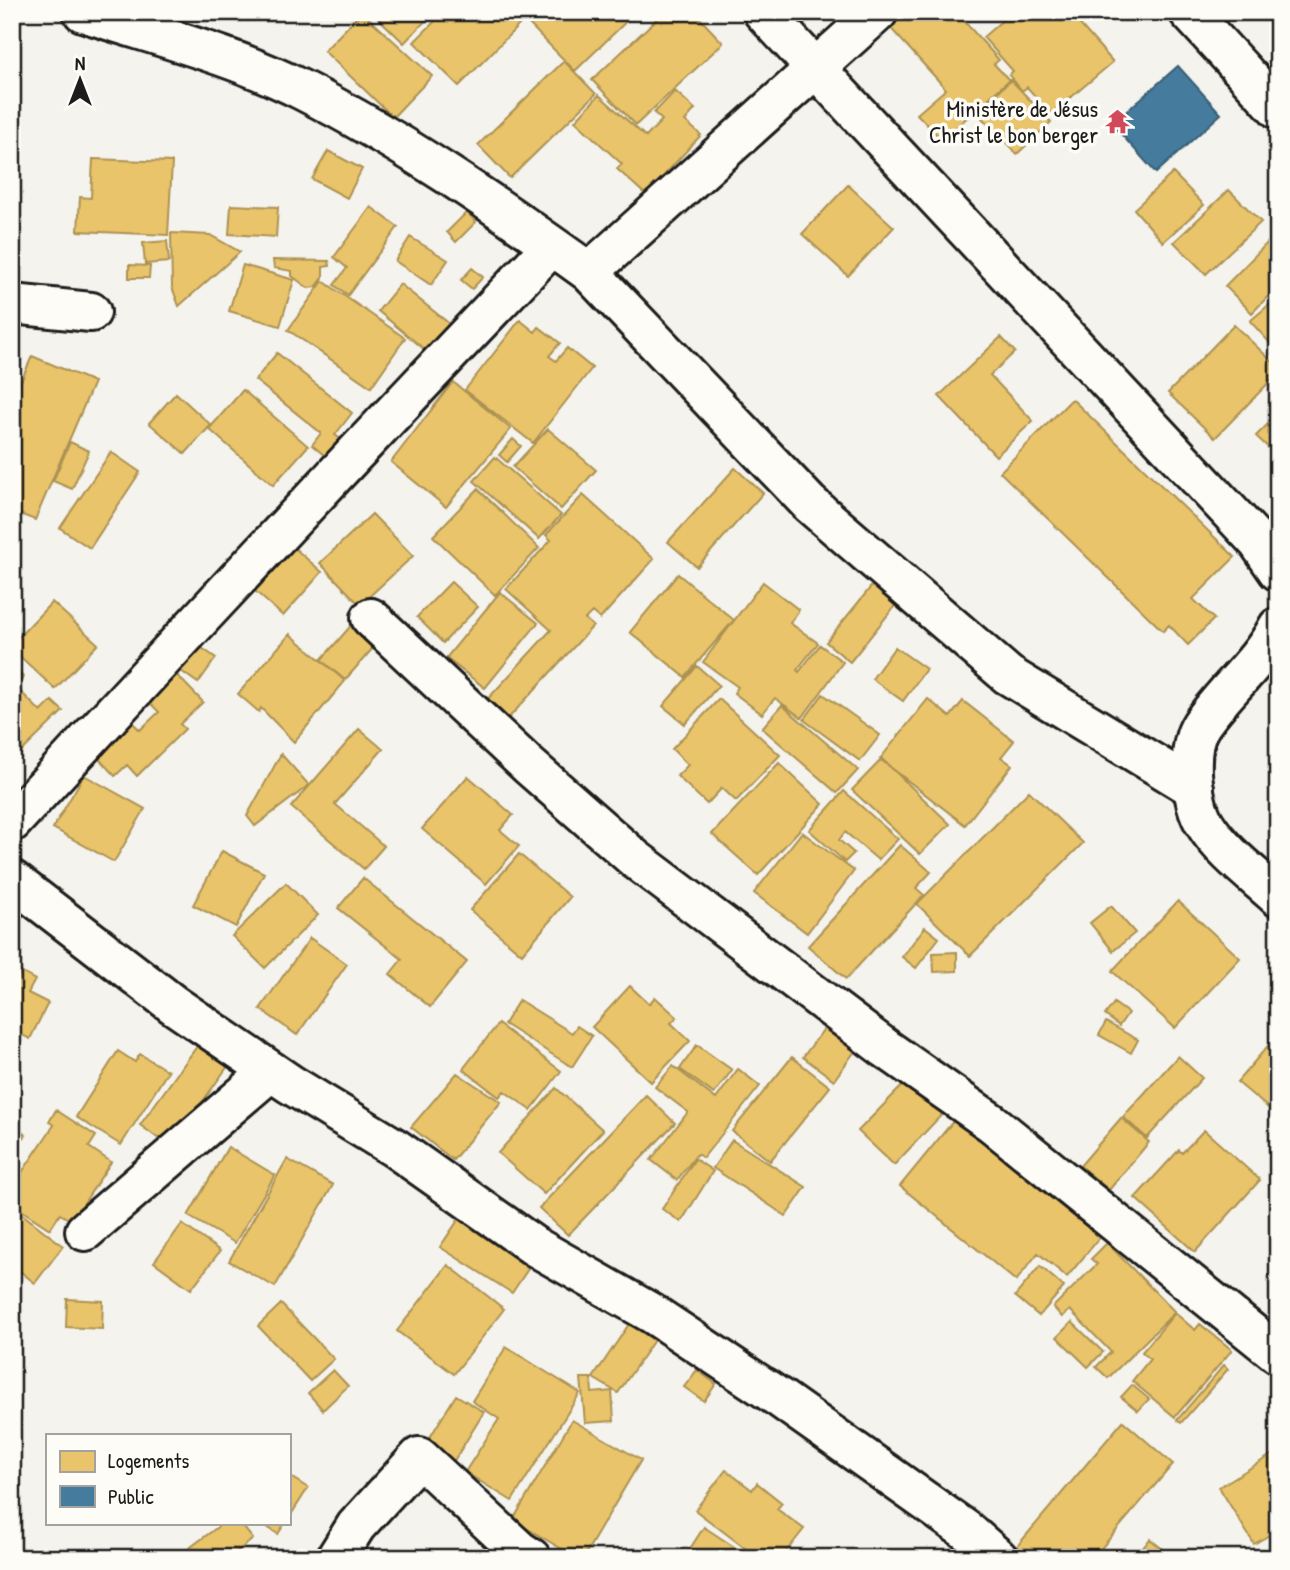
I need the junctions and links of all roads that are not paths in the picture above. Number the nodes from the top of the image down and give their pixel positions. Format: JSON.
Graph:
{"nodes":[{"id":1,"x":83,"y":12,"type":"edge"},
{"id":2,"x":763,"y":12,"type":"edge"},
{"id":3,"x":878,"y":12,"type":"edge"},
{"id":4,"x":1189,"y":12,"type":"edge"},
{"id":5,"x":818,"y":68,"type":"junction"},
{"id":6,"x":1278,"y":108,"type":"edge"},
{"id":7,"x":552,"y":246,"type":"junction"},
{"id":8,"x":589,"y":272,"type":"junction"},
{"id":9,"x":12,"y":304,"type":"edge"},
{"id":10,"x":91,"y":312,"type":"dead end"},
{"id":11,"x":1278,"y":571,"type":"edge"},
{"id":12,"x":371,"y":618,"type":"dead end"},
{"id":13,"x":1278,"y":627,"type":"edge"},
{"id":14,"x":1194,"y":788,"type":"junction"},
{"id":15,"x":12,"y":822,"type":"edge"},
{"id":16,"x":12,"y":880,"type":"edge"},
{"id":17,"x":1278,"y":897,"type":"edge"},
{"id":18,"x":271,"y":1071,"type":"junction"},
{"id":19,"x":85,"y":1231,"type":"dead end"},
{"id":20,"x":1278,"y":1354,"type":"edge"},
{"id":21,"x":336,"y":1558,"type":"edge"},
{"id":22,"x":531,"y":1558,"type":"edge"},
{"id":23,"x":998,"y":1558,"type":"edge"}],
"edges":[{"from":1,"to":7,"type":"street"},
{"from":2,"to":5,"type":"street"},
{"from":3,"to":5,"type":"street"},
{"from":4,"to":6,"type":"street"},
{"from":5,"to":8,"type":"street"},
{"from":5,"to":11,"type":"street"},
{"from":7,"to":8,"type":"street"},
{"from":7,"to":15,"type":"street"},
{"from":8,"to":14,"type":"street"},
{"from":9,"to":10,"type":"street"},
{"from":12,"to":20,"type":"street"},
{"from":13,"to":14,"type":"street"},
{"from":14,"to":17,"type":"street"},
{"from":16,"to":18,"type":"street"},
{"from":18,"to":19,"type":"street"},
{"from":18,"to":23,"type":"street"},
{"from":21,"to":22,"type":"street"}]}
